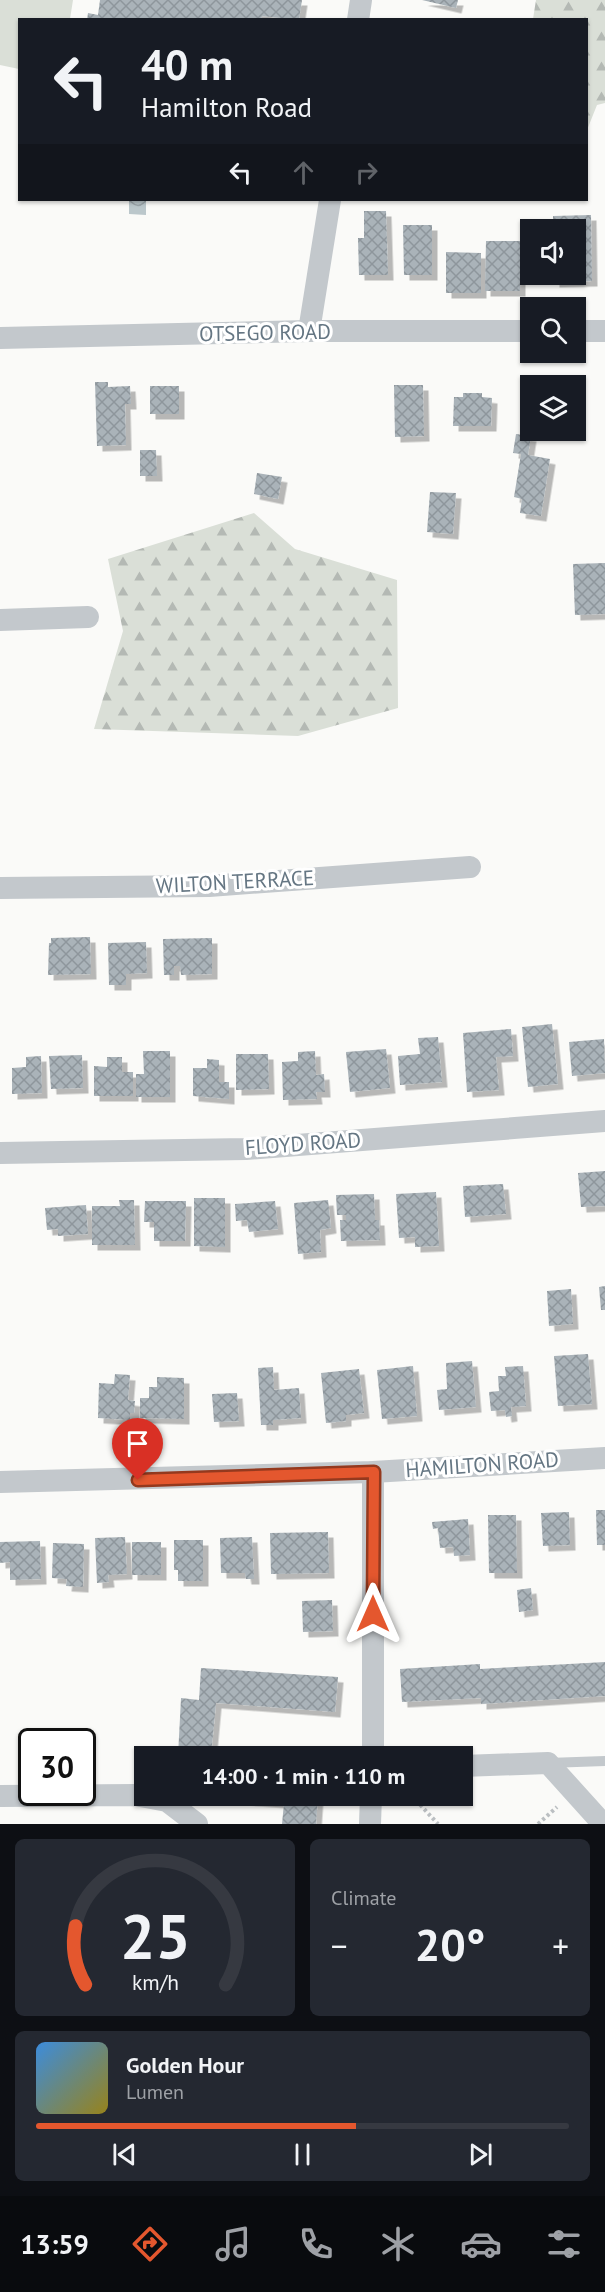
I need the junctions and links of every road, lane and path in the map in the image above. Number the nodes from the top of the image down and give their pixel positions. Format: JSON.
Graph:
{"nodes":[{"id":1,"x":361,"y":0,"type":"edge"},
{"id":2,"x":358,"y":18,"type":"edge"},
{"id":3,"x":330,"y":201,"type":"edge"},
{"id":4,"x":309,"y":331,"type":"junction"},
{"id":5,"x":520,"y":331,"type":"edge"},
{"id":6,"x":586,"y":331,"type":"edge"},
{"id":7,"x":605,"y":331,"type":"edge"},
{"id":8,"x":0,"y":338,"type":"edge"},
{"id":9,"x":88,"y":617,"type":"dead end"},
{"id":10,"x":0,"y":620,"type":"edge"},
{"id":11,"x":470,"y":867,"type":"dead end"},
{"id":12,"x":0,"y":888,"type":"edge"},
{"id":13,"x":605,"y":1121,"type":"edge"},
{"id":14,"x":0,"y":1153,"type":"edge"},
{"id":15,"x":605,"y":1458,"type":"edge"},
{"id":16,"x":374,"y":1472,"type":"junction"},
{"id":17,"x":0,"y":1482,"type":"edge"},
{"id":18,"x":373,"y":1746,"type":"edge"},
{"id":19,"x":605,"y":1761,"type":"edge"},
{"id":20,"x":548,"y":1762,"type":"junction"},
{"id":21,"x":473,"y":1765,"type":"edge"},
{"id":22,"x":0,"y":1796,"type":"edge"},
{"id":23,"x":371,"y":1806,"type":"edge"},
{"id":24,"x":421,"y":1806,"type":"edge"},
{"id":25,"x":197,"y":1824,"type":"edge"},
{"id":26,"x":370,"y":1824,"type":"edge"},
{"id":27,"x":438,"y":1824,"type":"edge"},
{"id":28,"x":603,"y":1824,"type":"edge"}],
"edges":[{"from":1,"to":2,"type":"street"},
{"from":3,"to":4,"type":"street"},
{"from":4,"to":5,"type":"street","name":"OTSEGO ROAD"},
{"from":4,"to":8,"type":"street","name":"OTSEGO ROAD"},
{"from":6,"to":7,"type":"street"},
{"from":9,"to":10,"type":"street"},
{"from":11,"to":12,"type":"street","name":"WILTON TERRACE"},
{"from":13,"to":14,"type":"street","name":"FLOYD ROAD"},
{"from":15,"to":16,"type":"street","name":"HAMILTON ROAD"},
{"from":16,"to":17,"type":"street","name":"HAMILTON ROAD"},
{"from":16,"to":18,"type":"street"},
{"from":19,"to":20,"type":"lane"},
{"from":20,"to":21,"type":"street"},
{"from":20,"to":28,"type":"street"},
{"from":22,"to":25,"type":"street"},
{"from":23,"to":26,"type":"street"},
{"from":24,"to":27,"type":"path"}]}
